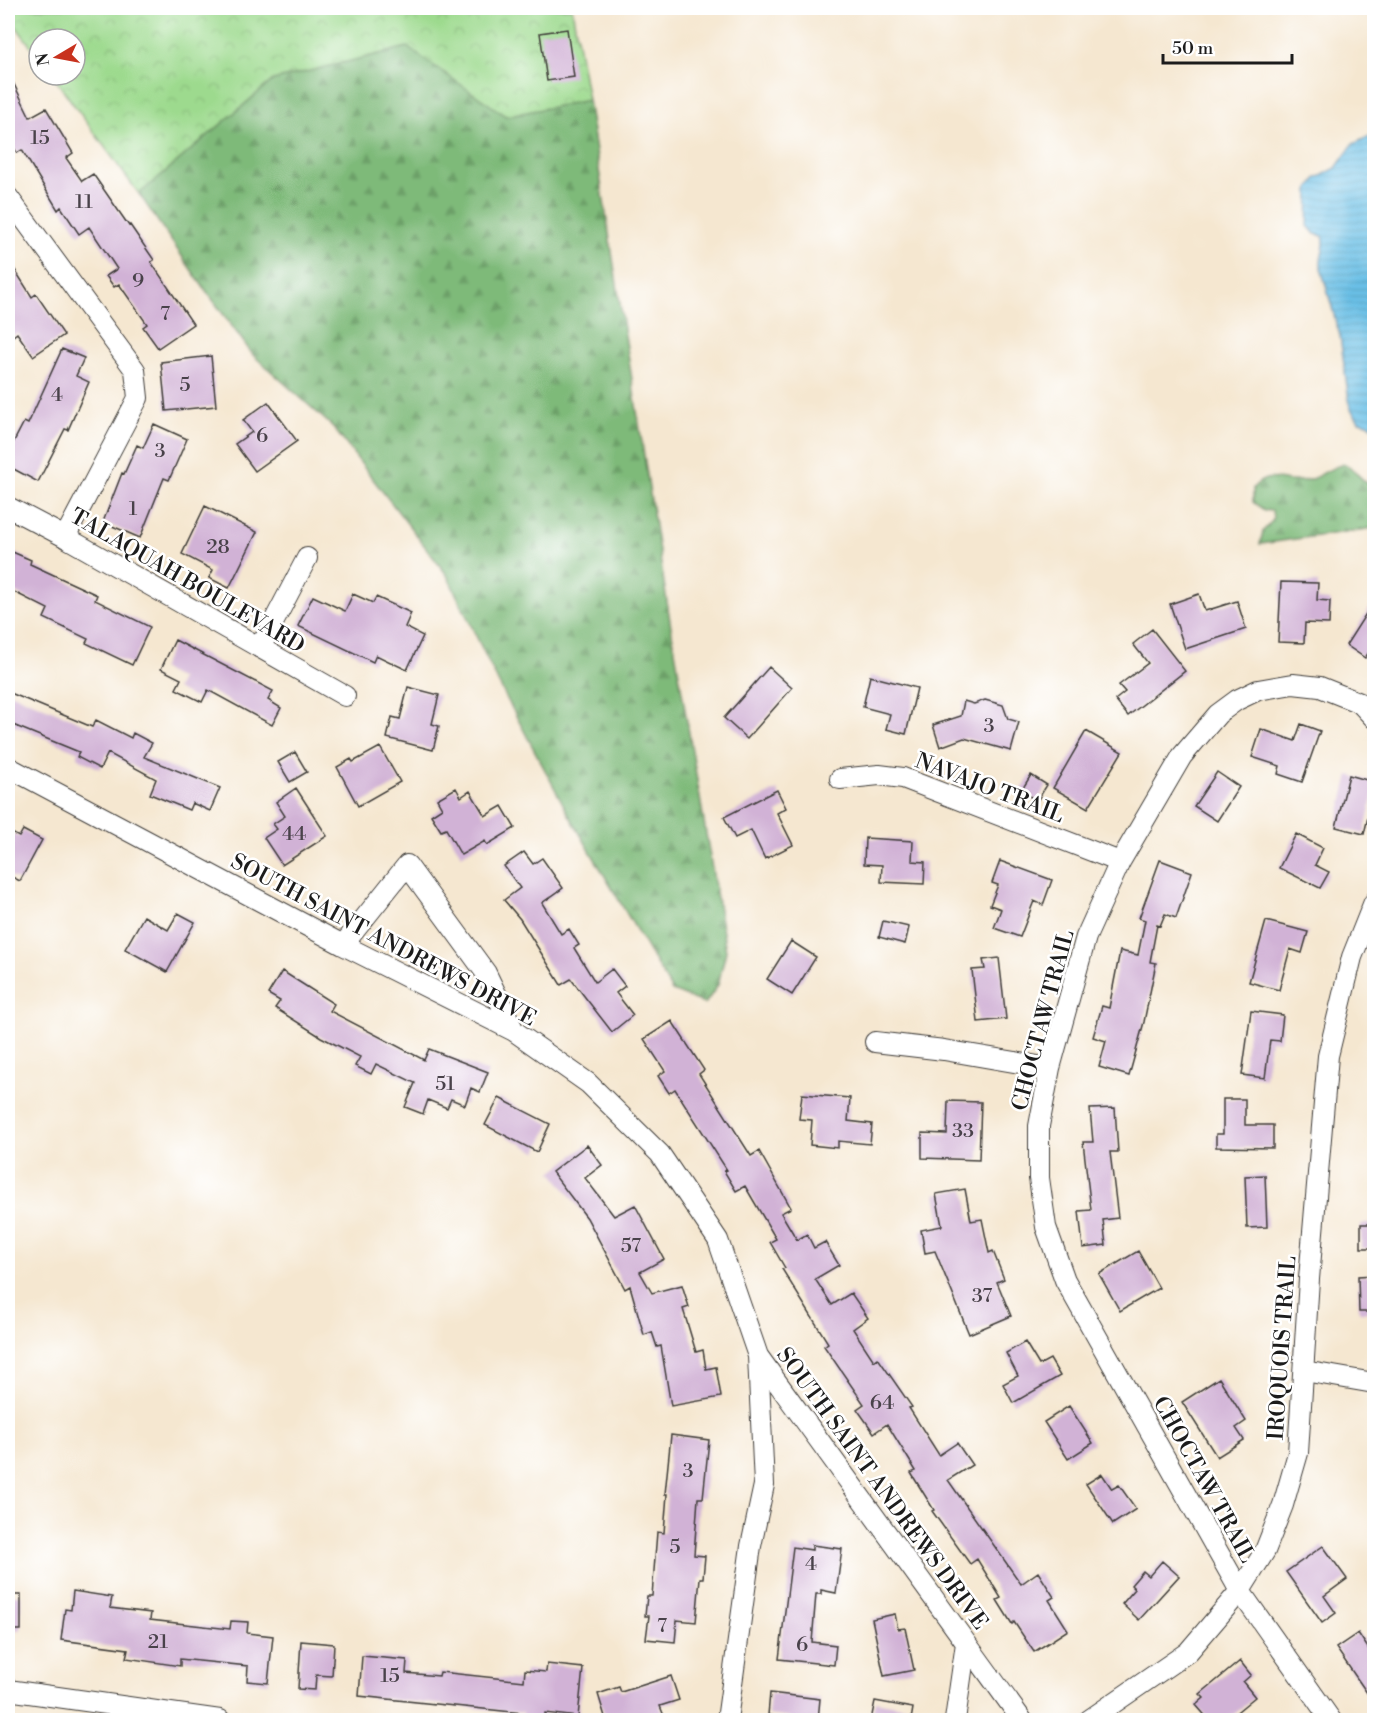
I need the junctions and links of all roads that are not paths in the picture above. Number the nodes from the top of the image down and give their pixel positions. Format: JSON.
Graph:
{"nodes":[{"id":1,"x":8,"y":197,"type":"edge"},
{"id":2,"x":8,"y":507,"type":"edge"},
{"id":3,"x":64,"y":537,"type":"junction"},
{"id":4,"x":307,"y":558,"type":"dead end"},
{"id":5,"x":260,"y":648,"type":"junction"},
{"id":6,"x":345,"y":696,"type":"dead end"},
{"id":7,"x":1374,"y":718,"type":"edge"},
{"id":8,"x":8,"y":767,"type":"edge"},
{"id":9,"x":840,"y":779,"type":"dead end"},
{"id":10,"x":1120,"y":862,"type":"junction"},
{"id":11,"x":1374,"y":902,"type":"edge"},
{"id":12,"x":343,"y":945,"type":"junction"},
{"id":13,"x":514,"y":1031,"type":"junction"},
{"id":14,"x":875,"y":1042,"type":"dead end"},
{"id":15,"x":1050,"y":1068,"type":"junction"},
{"id":16,"x":758,"y":1356,"type":"junction"},
{"id":17,"x":1304,"y":1371,"type":"junction"},
{"id":18,"x":1374,"y":1383,"type":"edge"},
{"id":19,"x":1240,"y":1591,"type":"junction"},
{"id":20,"x":966,"y":1643,"type":"junction"},
{"id":21,"x":8,"y":1690,"type":"edge"},
{"id":22,"x":220,"y":1720,"type":"edge"},
{"id":23,"x":727,"y":1720,"type":"edge"},
{"id":24,"x":955,"y":1720,"type":"edge"},
{"id":25,"x":1022,"y":1720,"type":"edge"},
{"id":26,"x":1089,"y":1720,"type":"edge"},
{"id":27,"x":1332,"y":1720,"type":"edge"}],
"edges":[{"from":1,"to":3,"type":"street"},
{"from":2,"to":3,"type":"street","name":"TALAQUAH BOULEVARD"},
{"from":3,"to":5,"type":"street","name":"TALAQUAH BOULEVARD"},
{"from":4,"to":5,"type":"street"},
{"from":5,"to":6,"type":"street","name":"TALAQUAH BOULEVARD"},
{"from":7,"to":10,"type":"street","name":"CHOCTAW TRAIL"},
{"from":8,"to":12,"type":"street","name":"SOUTH SAINT ANDREWS DRIVE"},
{"from":9,"to":10,"type":"street","name":"NAVAJO TRAIL"},
{"from":10,"to":15,"type":"street","name":"CHOCTAW TRAIL"},
{"from":11,"to":17,"type":"street","name":"IROQUOIS TRAIL"},
{"from":12,"to":13,"type":"street","name":"SOUTH SAINT ANDREWS DRIVE"},
{"from":12,"to":13,"type":"street"},
{"from":13,"to":16,"type":"street","name":"SOUTH SAINT ANDREWS DRIVE"},
{"from":14,"to":15,"type":"street"},
{"from":15,"to":19,"type":"street","name":"CHOCTAW TRAIL"},
{"from":16,"to":20,"type":"street","name":"SOUTH SAINT ANDREWS DRIVE"},
{"from":16,"to":23,"type":"street"},
{"from":17,"to":18,"type":"street"},
{"from":17,"to":19,"type":"street","name":"IROQUOIS TRAIL"},
{"from":19,"to":26,"type":"street","name":"IROQUOIS TRAIL"},
{"from":19,"to":27,"type":"street","name":"CHOCTAW TRAIL"},
{"from":20,"to":24,"type":"street"},
{"from":20,"to":25,"type":"street","name":"SOUTH SAINT ANDREWS DRIVE"},
{"from":21,"to":22,"type":"street"}]}
